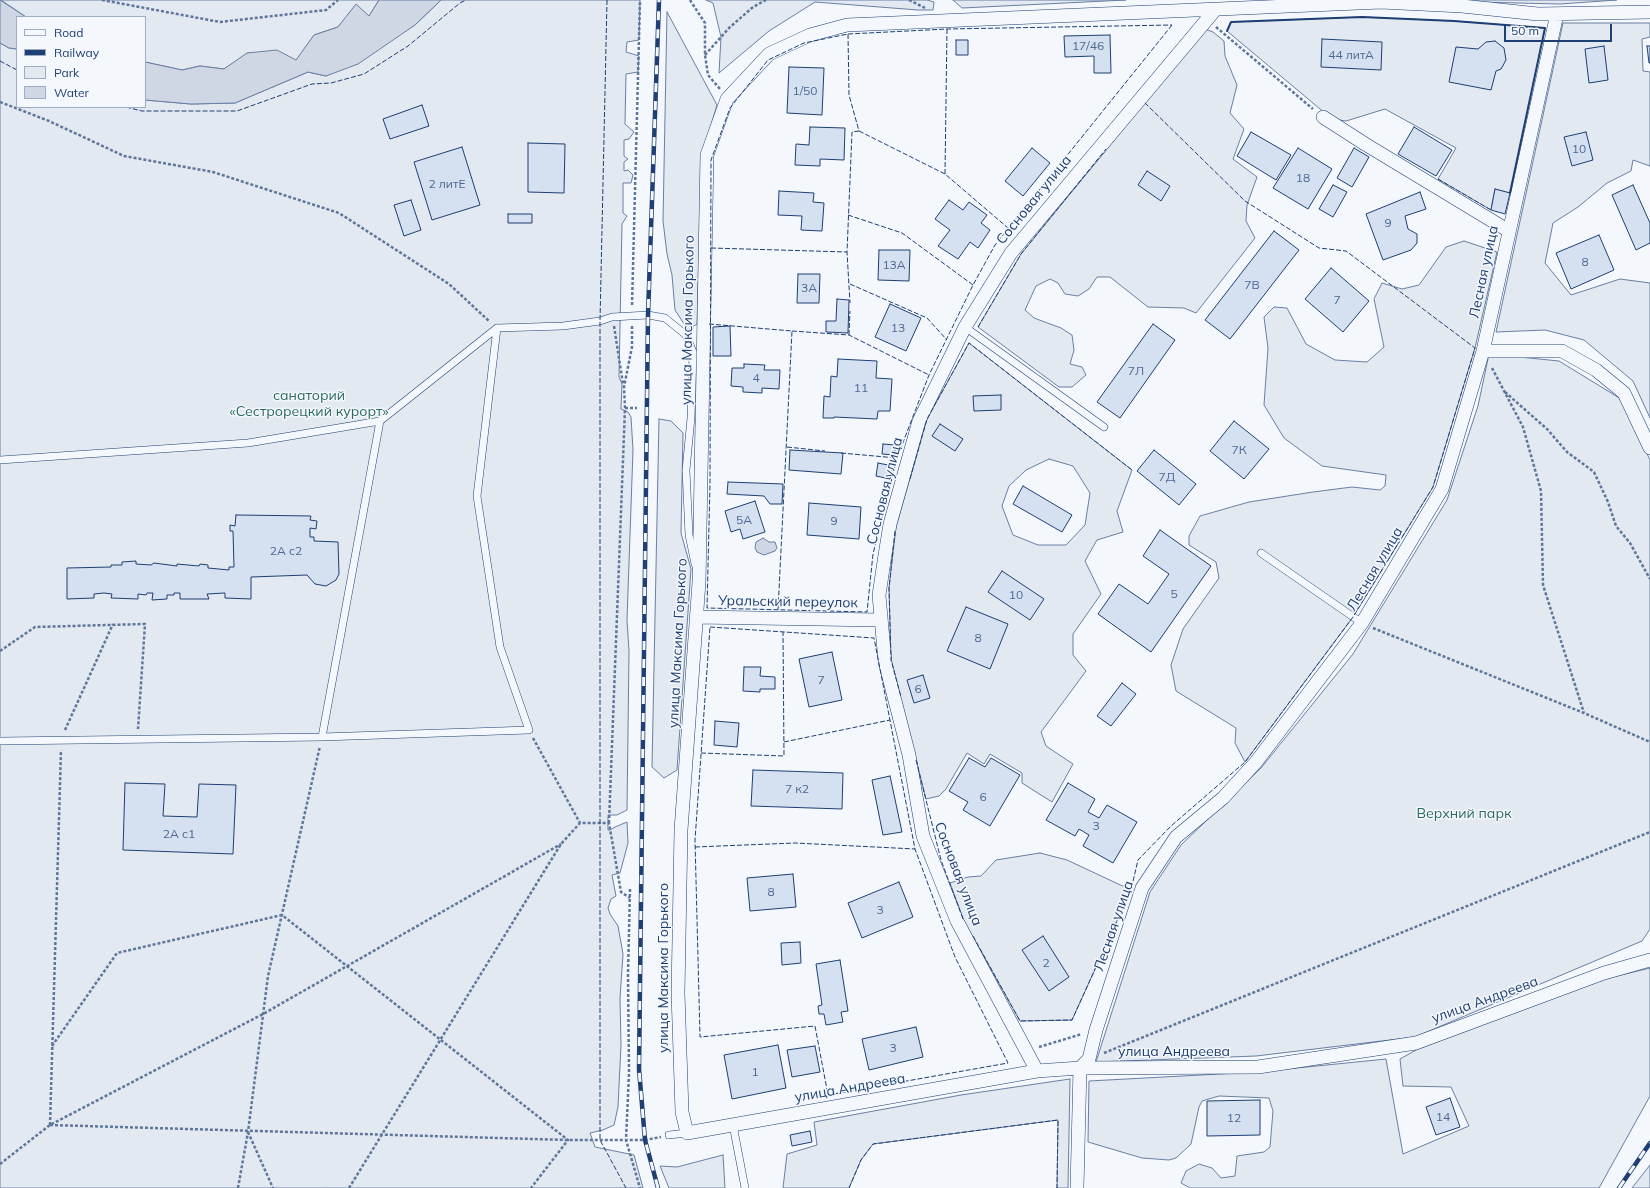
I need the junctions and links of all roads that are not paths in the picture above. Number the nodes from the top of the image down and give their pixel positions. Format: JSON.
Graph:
{"nodes":[{"id":1,"x":1650,"y":12,"type":"edge"},
{"id":2,"x":1557,"y":14,"type":"junction"},
{"id":3,"x":1211,"y":15,"type":"junction"},
{"id":4,"x":1320,"y":115,"type":"road end"},
{"id":5,"x":1509,"y":231,"type":"junction"},
{"id":6,"x":965,"y":327,"type":"junction"},
{"id":7,"x":497,"y":328,"type":"junction"},
{"id":8,"x":1483,"y":351,"type":"junction"},
{"id":9,"x":380,"y":421,"type":"junction"},
{"id":10,"x":1104,"y":427,"type":"dead end"},
{"id":11,"x":1650,"y":448,"type":"edge"},
{"id":12,"x":0,"y":460,"type":"edge"},
{"id":13,"x":1261,"y":553,"type":"dead end"},
{"id":14,"x":698,"y":582,"type":"junction"},
{"id":15,"x":696,"y":617,"type":"junction"},
{"id":16,"x":880,"y":620,"type":"junction"},
{"id":17,"x":1362,"y":623,"type":"junction"},
{"id":18,"x":322,"y":737,"type":"junction"},
{"id":19,"x":0,"y":741,"type":"edge"},
{"id":20,"x":1650,"y":960,"type":"edge"},
{"id":21,"x":1084,"y":1064,"type":"junction"},
{"id":22,"x":1037,"y":1071,"type":"junction"},
{"id":23,"x":733,"y":1125,"type":"junction"},
{"id":24,"x":687,"y":1133,"type":"junction"},
{"id":25,"x":669,"y":1135,"type":"dead end"},
{"id":26,"x":745,"y":1188,"type":"edge"},
{"id":27,"x":1077,"y":1188,"type":"edge"}],
"edges":[{"from":1,"to":2,"type":"street"},
{"from":2,"to":3,"type":"street"},
{"from":2,"to":5,"type":"street","name":"Лесная улица"},
{"from":3,"to":6,"type":"street","name":"Сосновая улица"},
{"from":3,"to":14,"type":"street","name":"улица Максима Горького"},
{"from":4,"to":5,"type":"street"},
{"from":5,"to":8,"type":"street","name":"Лесная улица"},
{"from":6,"to":10,"type":"lane"},
{"from":6,"to":16,"type":"street","name":"Сосновая улица"},
{"from":7,"to":9,"type":"lane"},
{"from":7,"to":14,"type":"lane"},
{"from":7,"to":18,"type":"lane"},
{"from":8,"to":11,"type":"street"},
{"from":8,"to":17,"type":"street","name":"Лесная улица"},
{"from":9,"to":12,"type":"lane"},
{"from":9,"to":18,"type":"lane"},
{"from":13,"to":17,"type":"lane"},
{"from":14,"to":15,"type":"street","name":"улица Максима Горького"},
{"from":15,"to":16,"type":"street","name":"Уральский переулок"},
{"from":15,"to":24,"type":"street","name":"улица Максима Горького"},
{"from":16,"to":22,"type":"street","name":"Сосновая улица"},
{"from":17,"to":21,"type":"street","name":"Лесная улица"},
{"from":18,"to":19,"type":"lane"},
{"from":20,"to":21,"type":"street","name":"улица Андреева"},
{"from":21,"to":22,"type":"street","name":"улица Андреева"},
{"from":21,"to":27,"type":"street","name":"Лесная улица"},
{"from":22,"to":23,"type":"street","name":"улица Андреева"},
{"from":23,"to":24,"type":"street","name":"улица Андреева"},
{"from":23,"to":26,"type":"lane"},
{"from":24,"to":25,"type":"lane"}]}
